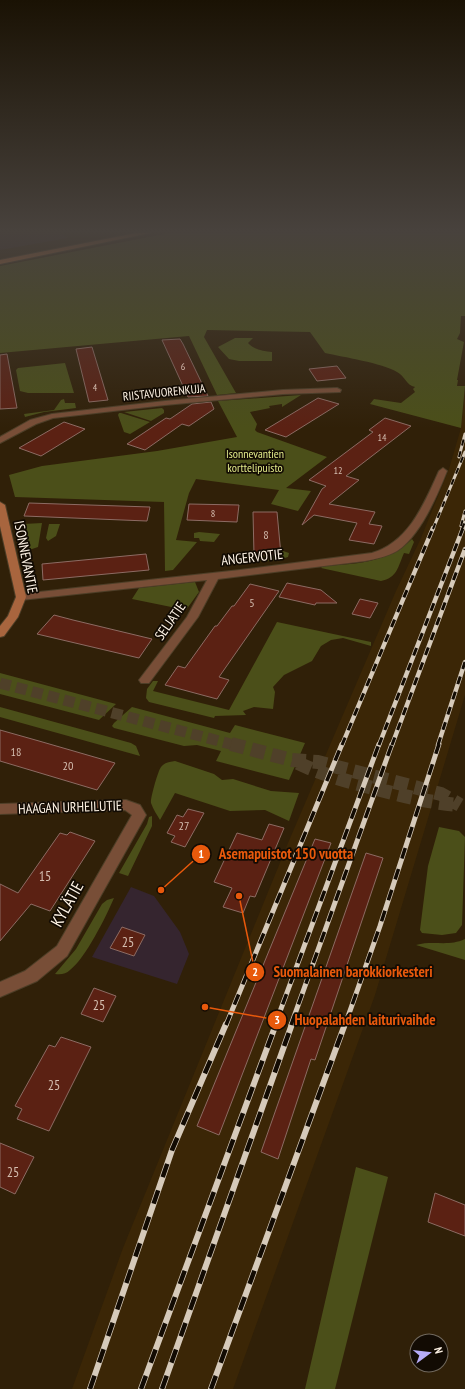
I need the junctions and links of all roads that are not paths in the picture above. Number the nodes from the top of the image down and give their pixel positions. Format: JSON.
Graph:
{"nodes":[{"id":1,"x":337,"y":390,"type":"dead end"},
{"id":2,"x":0,"y":440,"type":"edge"},
{"id":3,"x":443,"y":471,"type":"dead end"},
{"id":4,"x":0,"y":505,"type":"edge"},
{"id":5,"x":214,"y":576,"type":"junction"},
{"id":6,"x":20,"y":597,"type":"junction"},
{"id":7,"x":0,"y":634,"type":"edge"},
{"id":8,"x":145,"y":680,"type":"dead end"},
{"id":9,"x":0,"y":809,"type":"edge"},
{"id":10,"x":138,"y":811,"type":"joint"},
{"id":11,"x":0,"y":990,"type":"edge"}],
"edges":[{"from":1,"to":2,"type":"street","name":"RIISTAVUORENKUJA"},
{"from":3,"to":5,"type":"street","name":"ANGERVOTIE"},
{"from":4,"to":6,"type":"street","name":"ISONNEVANTIE"},
{"from":5,"to":6,"type":"street","name":"ANGERVOTIE"},
{"from":5,"to":8,"type":"street","name":"SELJATIE"},
{"from":6,"to":7,"type":"street","name":"ISONNEVANTIE"},
{"from":9,"to":10,"type":"street","name":"HAAGAN URHEILUTIE"},
{"from":10,"to":11,"type":"street","name":"KYLÄTIE"}]}
